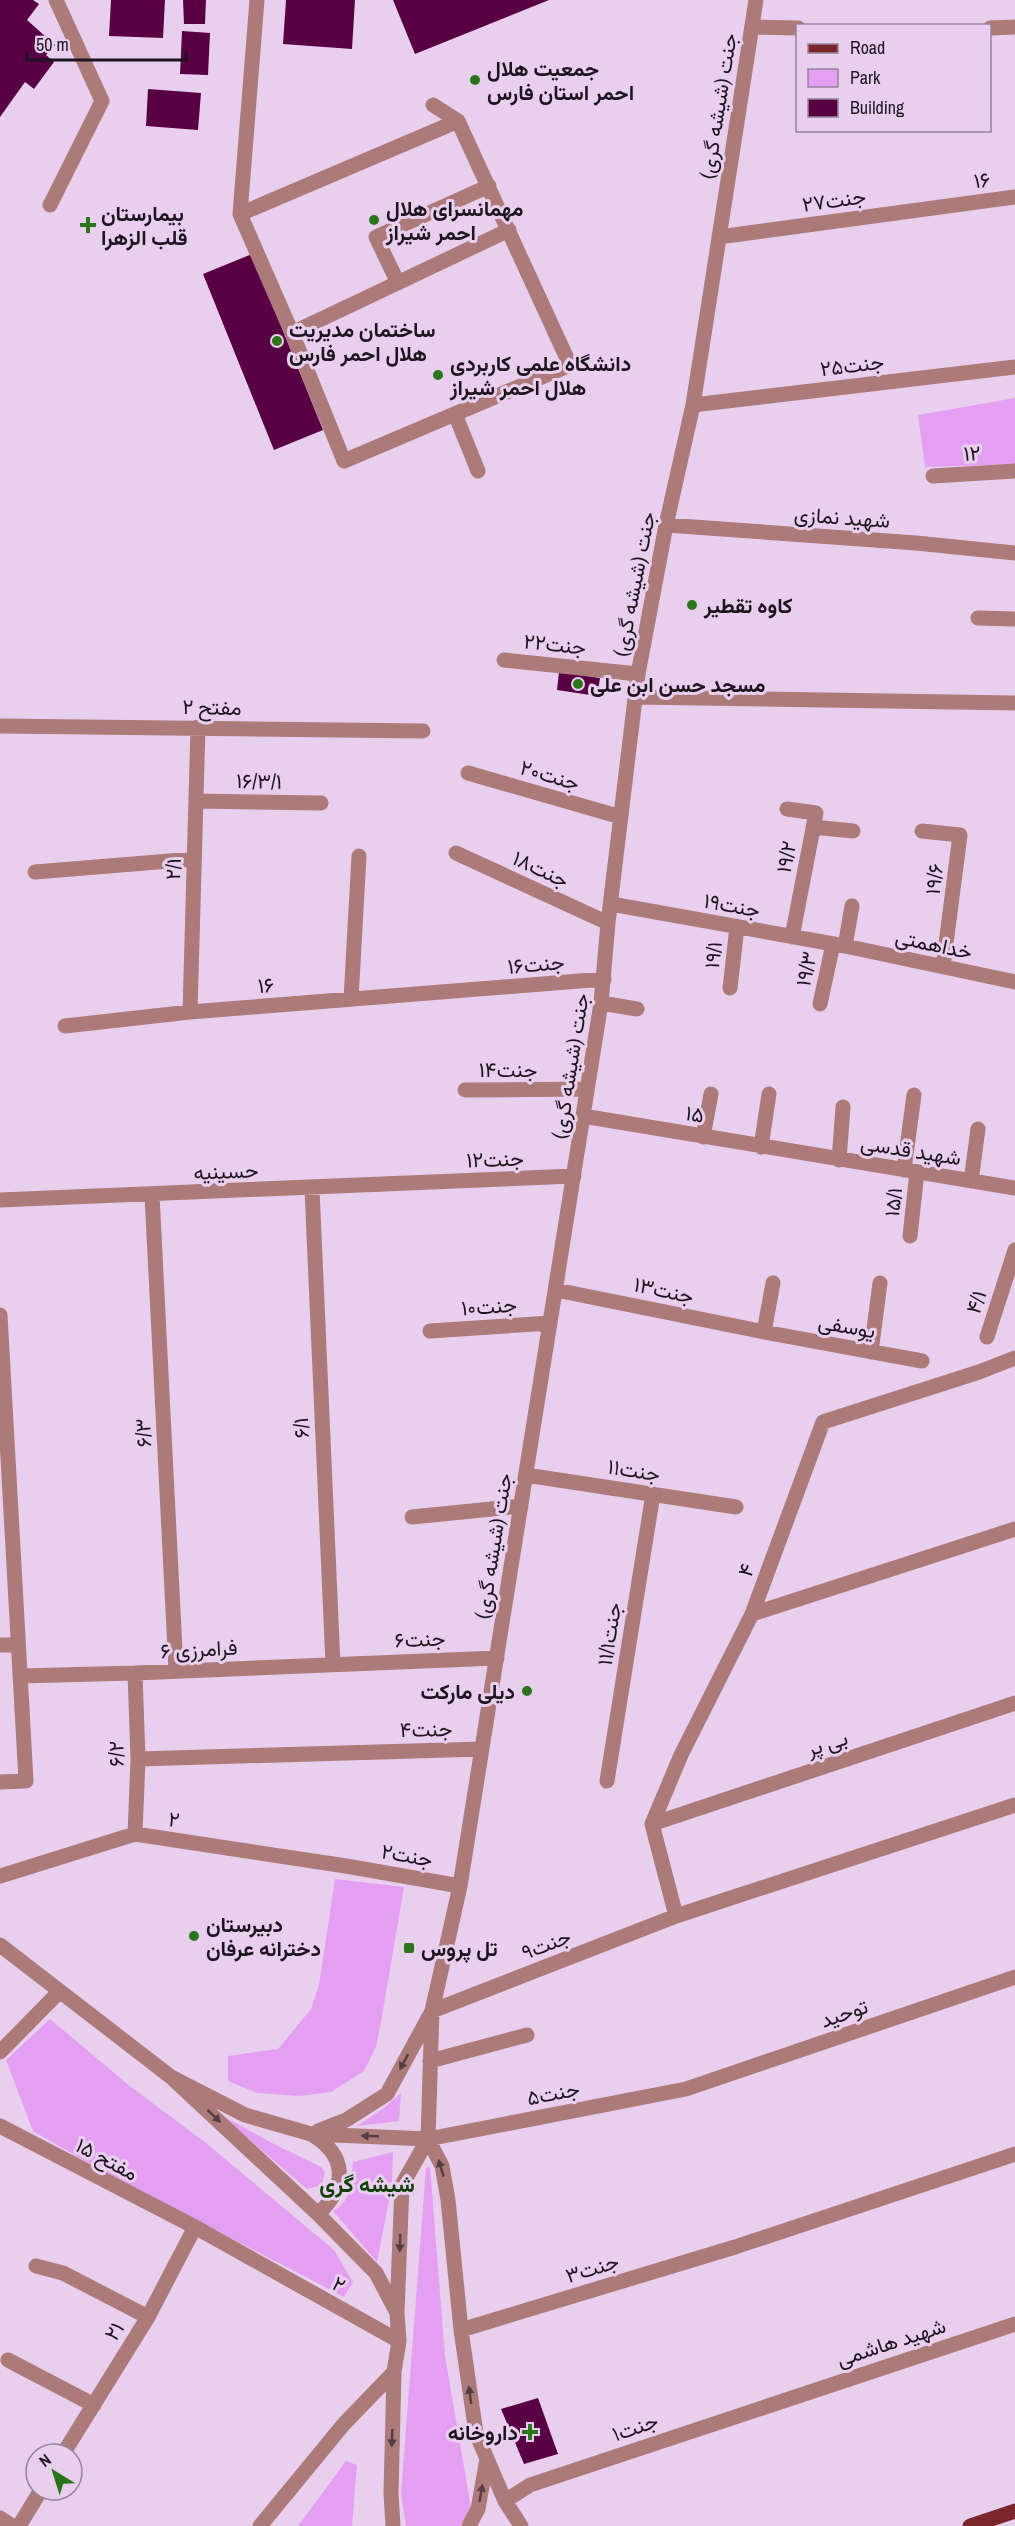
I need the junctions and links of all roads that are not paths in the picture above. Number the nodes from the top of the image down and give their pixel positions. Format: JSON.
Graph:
{"nodes":[{"id":1,"x":56,"y":0,"type":"edge"},
{"id":2,"x":257,"y":0,"type":"edge"},
{"id":3,"x":756,"y":0,"type":"edge"},
{"id":4,"x":752,"y":27,"type":"junction"},
{"id":5,"x":1015,"y":27,"type":"edge"},
{"id":6,"x":796,"y":28,"type":"edge"},
{"id":7,"x":991,"y":28,"type":"edge"},
{"id":8,"x":433,"y":105,"type":"dead end"},
{"id":9,"x":458,"y":121,"type":"junction"},
{"id":10,"x":489,"y":186,"type":"junction"},
{"id":11,"x":1015,"y":197,"type":"edge"},
{"id":12,"x":50,"y":205,"type":"dead end"},
{"id":13,"x":955,"y":205,"type":"joint"},
{"id":14,"x":240,"y":214,"type":"junction"},
{"id":15,"x":508,"y":230,"type":"junction"},
{"id":16,"x":719,"y":237,"type":"junction"},
{"id":17,"x":398,"y":283,"type":"junction"},
{"id":18,"x":292,"y":333,"type":"junction"},
{"id":19,"x":1015,"y":367,"type":"edge"},
{"id":20,"x":693,"y":405,"type":"junction"},
{"id":21,"x":455,"y":414,"type":"junction"},
{"id":22,"x":478,"y":471,"type":"dead end"},
{"id":23,"x":1015,"y":471,"type":"edge"},
{"id":24,"x":933,"y":476,"type":"dead end"},
{"id":25,"x":666,"y":525,"type":"junction"},
{"id":26,"x":1015,"y":553,"type":"edge"},
{"id":27,"x":978,"y":618,"type":"dead end"},
{"id":28,"x":1015,"y":619,"type":"edge"},
{"id":29,"x":504,"y":660,"type":"dead end"},
{"id":30,"x":638,"y":674,"type":"junction"},
{"id":31,"x":635,"y":697,"type":"junction"},
{"id":32,"x":1015,"y":703,"type":"edge"},
{"id":33,"x":0,"y":726,"type":"edge"},
{"id":34,"x":198,"y":727,"type":"junction"},
{"id":35,"x":423,"y":731,"type":"dead end"},
{"id":36,"x":468,"y":773,"type":"dead end"},
{"id":37,"x":196,"y":801,"type":"junction"},
{"id":38,"x":321,"y":803,"type":"dead end"},
{"id":39,"x":787,"y":809,"type":"dead end"},
{"id":40,"x":621,"y":818,"type":"junction"},
{"id":41,"x":813,"y":827,"type":"junction"},
{"id":42,"x":853,"y":831,"type":"dead end"},
{"id":43,"x":921,"y":831,"type":"dead end"},
{"id":44,"x":456,"y":853,"type":"dead end"},
{"id":45,"x":360,"y":856,"type":"dead end"},
{"id":46,"x":194,"y":859,"type":"junction"},
{"id":47,"x":35,"y":872,"type":"dead end"},
{"id":48,"x":611,"y":904,"type":"junction"},
{"id":49,"x":852,"y":906,"type":"dead end"},
{"id":50,"x":608,"y":923,"type":"junction"},
{"id":51,"x":737,"y":927,"type":"junction"},
{"id":52,"x":792,"y":937,"type":"junction"},
{"id":53,"x":839,"y":945,"type":"junction"},
{"id":54,"x":943,"y":967,"type":"junction"},
{"id":55,"x":604,"y":980,"type":"junction"},
{"id":56,"x":1015,"y":982,"type":"edge"},
{"id":57,"x":730,"y":988,"type":"dead end"},
{"id":58,"x":471,"y":991,"type":"joint"},
{"id":59,"x":351,"y":999,"type":"junction"},
{"id":60,"x":601,"y":1003,"type":"junction"},
{"id":61,"x":820,"y":1004,"type":"dead end"},
{"id":62,"x":638,"y":1009,"type":"dead end"},
{"id":63,"x":190,"y":1012,"type":"junction"},
{"id":64,"x":65,"y":1026,"type":"dead end"},
{"id":65,"x":587,"y":1089,"type":"junction"},
{"id":66,"x":465,"y":1090,"type":"dead end"},
{"id":67,"x":711,"y":1094,"type":"dead end"},
{"id":68,"x":769,"y":1094,"type":"dead end"},
{"id":69,"x":914,"y":1095,"type":"dead end"},
{"id":70,"x":843,"y":1107,"type":"dead end"},
{"id":71,"x":583,"y":1116,"type":"junction"},
{"id":72,"x":978,"y":1130,"type":"dead end"},
{"id":73,"x":703,"y":1137,"type":"junction"},
{"id":74,"x":761,"y":1147,"type":"junction"},
{"id":75,"x":800,"y":1153,"type":"joint"},
{"id":76,"x":839,"y":1160,"type":"junction"},
{"id":77,"x":910,"y":1171,"type":"junction"},
{"id":78,"x":574,"y":1176,"type":"junction"},
{"id":79,"x":453,"y":1181,"type":"joint"},
{"id":80,"x":971,"y":1181,"type":"junction"},
{"id":81,"x":1015,"y":1188,"type":"edge"},
{"id":82,"x":312,"y":1189,"type":"junction"},
{"id":83,"x":152,"y":1195,"type":"junction"},
{"id":84,"x":0,"y":1200,"type":"edge"},
{"id":85,"x":910,"y":1236,"type":"dead end"},
{"id":86,"x":1015,"y":1250,"type":"edge"},
{"id":87,"x":880,"y":1282,"type":"dead end"},
{"id":88,"x":772,"y":1283,"type":"dead end"},
{"id":89,"x":556,"y":1290,"type":"junction"},
{"id":90,"x":0,"y":1315,"type":"edge"},
{"id":91,"x":550,"y":1323,"type":"junction"},
{"id":92,"x":430,"y":1332,"type":"dead end"},
{"id":93,"x":764,"y":1332,"type":"junction"},
{"id":94,"x":987,"y":1337,"type":"dead end"},
{"id":95,"x":1,"y":1352,"type":"edge"},
{"id":96,"x":871,"y":1352,"type":"junction"},
{"id":97,"x":1015,"y":1358,"type":"edge"},
{"id":98,"x":922,"y":1361,"type":"dead end"},
{"id":99,"x":526,"y":1474,"type":"junction"},
{"id":100,"x":653,"y":1494,"type":"junction"},
{"id":101,"x":5,"y":1500,"type":"edge"},
{"id":102,"x":521,"y":1506,"type":"junction"},
{"id":103,"x":736,"y":1507,"type":"dead end"},
{"id":104,"x":412,"y":1517,"type":"dead end"},
{"id":105,"x":1015,"y":1529,"type":"edge"},
{"id":106,"x":752,"y":1614,"type":"junction"},
{"id":107,"x":0,"y":1645,"type":"edge"},
{"id":108,"x":18,"y":1645,"type":"junction"},
{"id":109,"x":497,"y":1658,"type":"junction"},
{"id":110,"x":381,"y":1661,"type":"joint"},
{"id":111,"x":333,"y":1665,"type":"junction"},
{"id":112,"x":176,"y":1670,"type":"junction"},
{"id":113,"x":135,"y":1673,"type":"junction"},
{"id":114,"x":20,"y":1676,"type":"junction"},
{"id":115,"x":1015,"y":1703,"type":"edge"},
{"id":116,"x":482,"y":1749,"type":"junction"},
{"id":117,"x":138,"y":1759,"type":"junction"},
{"id":118,"x":607,"y":1781,"type":"dead end"},
{"id":119,"x":0,"y":1782,"type":"edge"},
{"id":120,"x":1015,"y":1805,"type":"edge"},
{"id":121,"x":652,"y":1824,"type":"junction"},
{"id":122,"x":135,"y":1834,"type":"junction"},
{"id":123,"x":346,"y":1866,"type":"joint"},
{"id":124,"x":0,"y":1876,"type":"edge"},
{"id":125,"x":460,"y":1886,"type":"junction"},
{"id":126,"x":676,"y":1916,"type":"junction"},
{"id":127,"x":0,"y":1945,"type":"edge"},
{"id":128,"x":1015,"y":1977,"type":"edge"},
{"id":129,"x":60,"y":1991,"type":"junction"},
{"id":130,"x":432,"y":2011,"type":"junction"},
{"id":131,"x":527,"y":2036,"type":"dead end"},
{"id":132,"x":0,"y":2052,"type":"edge"},
{"id":133,"x":430,"y":2061,"type":"junction"},
{"id":134,"x":171,"y":2077,"type":"junction"},
{"id":135,"x":686,"y":2089,"type":"joint"},
{"id":136,"x":0,"y":2126,"type":"edge"},
{"id":137,"x":312,"y":2134,"type":"junction"},
{"id":138,"x":428,"y":2139,"type":"junction"},
{"id":139,"x":1015,"y":2154,"type":"edge"},
{"id":140,"x":318,"y":2214,"type":"junction"},
{"id":141,"x":195,"y":2227,"type":"junction"},
{"id":142,"x":36,"y":2266,"type":"dead end"},
{"id":143,"x":397,"y":2313,"type":"junction"},
{"id":144,"x":148,"y":2317,"type":"junction"},
{"id":145,"x":1015,"y":2324,"type":"edge"},
{"id":146,"x":461,"y":2330,"type":"junction"},
{"id":147,"x":399,"y":2342,"type":"junction"},
{"id":148,"x":8,"y":2360,"type":"dead end"},
{"id":149,"x":394,"y":2372,"type":"junction"},
{"id":150,"x":780,"y":2400,"type":"joint"},
{"id":151,"x":94,"y":2404,"type":"junction"},
{"id":152,"x":70,"y":2442,"type":"edge"},
{"id":153,"x":487,"y":2459,"type":"junction"},
{"id":154,"x":391,"y":2493,"type":"junction"},
{"id":155,"x":506,"y":2501,"type":"junction"},
{"id":156,"x":34,"y":2502,"type":"edge"},
{"id":157,"x":1015,"y":2511,"type":"edge"},
{"id":158,"x":0,"y":2518,"type":"edge"},
{"id":159,"x":12,"y":2526,"type":"edge"},
{"id":160,"x":19,"y":2526,"type":"edge"},
{"id":161,"x":260,"y":2526,"type":"edge"},
{"id":162,"x":393,"y":2526,"type":"edge"},
{"id":163,"x":400,"y":2526,"type":"edge"},
{"id":164,"x":469,"y":2526,"type":"edge"},
{"id":165,"x":521,"y":2526,"type":"edge"},
{"id":166,"x":970,"y":2526,"type":"edge"}],
"edges":[{"from":1,"to":12,"type":"street"},
{"from":2,"to":14,"type":"street"},
{"from":3,"to":4,"type":"street","name":"جنت (شیشه گری)"},
{"from":4,"to":6,"type":"street"},
{"from":4,"to":16,"type":"street","name":"جنت (شیشه گری)"},
{"from":5,"to":7,"type":"street"},
{"from":8,"to":9,"type":"street"},
{"from":9,"to":10,"type":"street"},
{"from":9,"to":14,"type":"street"},
{"from":10,"to":15,"type":"street"},
{"from":10,"to":17,"type":"street"},
{"from":11,"to":13,"type":"street","name":"۱۶"},
{"from":13,"to":16,"type":"street","name":"جنت۲۷"},
{"from":14,"to":18,"type":"street"},
{"from":15,"to":17,"type":"street"},
{"from":15,"to":21,"type":"street"},
{"from":16,"to":20,"type":"street","name":"جنت (شیشه گری)"},
{"from":17,"to":18,"type":"street"},
{"from":18,"to":21,"type":"street"},
{"from":19,"to":20,"type":"street","name":"جنت۲۵"},
{"from":20,"to":25,"type":"street","name":"جنت (شیشه گری)"},
{"from":21,"to":22,"type":"street"},
{"from":23,"to":24,"type":"street","name":"۱۲"},
{"from":25,"to":26,"type":"street","name":"شهید نمازی"},
{"from":25,"to":30,"type":"street","name":"جنت (شیشه گری)"},
{"from":27,"to":28,"type":"street"},
{"from":29,"to":30,"type":"street","name":"جنت۲۲"},
{"from":30,"to":31,"type":"street","name":"جنت (شیشه گری)"},
{"from":31,"to":32,"type":"street"},
{"from":31,"to":40,"type":"street","name":"جنت (شیشه گری)"},
{"from":33,"to":34,"type":"street","name":"مفتح ۲"},
{"from":34,"to":35,"type":"street","name":"مفتح ۲"},
{"from":34,"to":37,"type":"street","name":"۲/۱"},
{"from":36,"to":40,"type":"street","name":"جنت۲۰"},
{"from":37,"to":38,"type":"street","name":"۱۶/۳/۱"},
{"from":37,"to":46,"type":"street","name":"۲/۱"},
{"from":39,"to":41,"type":"street","name":"۱۹/۲"},
{"from":40,"to":48,"type":"street","name":"جنت (شیشه گری)"},
{"from":41,"to":42,"type":"street"},
{"from":41,"to":52,"type":"street","name":"۱۹/۲"},
{"from":43,"to":54,"type":"street","name":"۱۹/۶"},
{"from":44,"to":50,"type":"street","name":"جنت۱۸"},
{"from":45,"to":59,"type":"street"},
{"from":46,"to":47,"type":"street"},
{"from":46,"to":63,"type":"street","name":"۲/۱"},
{"from":48,"to":50,"type":"street","name":"جنت (شیشه گری)"},
{"from":48,"to":51,"type":"street","name":"جنت۱۹"},
{"from":49,"to":53,"type":"street","name":"۱۹/۳"},
{"from":50,"to":55,"type":"street","name":"جنت (شیشه گری)"},
{"from":51,"to":52,"type":"street","name":"جنت۱۹"},
{"from":51,"to":57,"type":"street","name":"۱۹/۱"},
{"from":52,"to":53,"type":"street","name":"جنت۱۹"},
{"from":53,"to":54,"type":"street","name":"خداهمتی"},
{"from":53,"to":61,"type":"street","name":"۱۹/۳"},
{"from":54,"to":56,"type":"street","name":"خداهمتی"},
{"from":55,"to":58,"type":"street","name":"جنت۱۶"},
{"from":55,"to":60,"type":"street","name":"جنت (شیشه گری)"},
{"from":58,"to":59,"type":"street","name":"۱۶"},
{"from":59,"to":63,"type":"street","name":"۱۶"},
{"from":60,"to":62,"type":"street"},
{"from":60,"to":65,"type":"street","name":"جنت (شیشه گری)"},
{"from":63,"to":64,"type":"street","name":"۱۶"},
{"from":65,"to":66,"type":"street","name":"جنت۱۴"},
{"from":65,"to":71,"type":"street","name":"جنت (شیشه گری)"},
{"from":67,"to":73,"type":"street"},
{"from":68,"to":74,"type":"street"},
{"from":69,"to":77,"type":"street","name":"۱۵/۱"},
{"from":70,"to":76,"type":"street"},
{"from":71,"to":73,"type":"street","name":"۱۵"},
{"from":71,"to":78,"type":"street","name":"جنت (شیشه گری)"},
{"from":72,"to":80,"type":"street"},
{"from":73,"to":74,"type":"street","name":"۱۵"},
{"from":74,"to":75,"type":"street","name":"۱۵"},
{"from":75,"to":76,"type":"street","name":"شهید قدسی"},
{"from":76,"to":77,"type":"street","name":"شهید قدسی"},
{"from":77,"to":80,"type":"street","name":"شهید قدسی"},
{"from":77,"to":85,"type":"street","name":"۱۵/۱"},
{"from":78,"to":79,"type":"street","name":"جنت۱۲"},
{"from":78,"to":89,"type":"street","name":"جنت (شیشه گری)"},
{"from":79,"to":82,"type":"street","name":"حسینیه"},
{"from":80,"to":81,"type":"street","name":"شهید قدسی"},
{"from":82,"to":83,"type":"street","name":"حسینیه"},
{"from":82,"to":111,"type":"street","name":"۶/۱"},
{"from":83,"to":84,"type":"street","name":"حسینیه"},
{"from":83,"to":112,"type":"street","name":"۶/۳"},
{"from":86,"to":94,"type":"street","name":"۴/۱"},
{"from":87,"to":96,"type":"street"},
{"from":88,"to":93,"type":"street"},
{"from":89,"to":91,"type":"street","name":"جنت (شیشه گری)"},
{"from":89,"to":93,"type":"street","name":"جنت۱۳"},
{"from":90,"to":95,"type":"street"},
{"from":91,"to":92,"type":"street","name":"جنت۱۰"},
{"from":91,"to":99,"type":"street","name":"جنت (شیشه گری)"},
{"from":93,"to":96,"type":"street","name":"یوسفی"},
{"from":95,"to":101,"type":"street"},
{"from":96,"to":98,"type":"street","name":"یوسفی"},
{"from":97,"to":106,"type":"street","name":"۴"},
{"from":99,"to":100,"type":"street","name":"جنت۱۱"},
{"from":99,"to":102,"type":"street","name":"جنت (شیشه گری)"},
{"from":100,"to":103,"type":"street","name":"جنت۱۱"},
{"from":100,"to":118,"type":"street","name":"جنت۱۱/۱"},
{"from":101,"to":108,"type":"street"},
{"from":102,"to":104,"type":"street"},
{"from":102,"to":109,"type":"street","name":"جنت (شیشه گری)"},
{"from":105,"to":106,"type":"street"},
{"from":106,"to":121,"type":"street","name":"۴"},
{"from":107,"to":108,"type":"street"},
{"from":108,"to":114,"type":"street"},
{"from":109,"to":110,"type":"street","name":"جنت۶"},
{"from":109,"to":116,"type":"street","name":"جنت (شیشه گری)"},
{"from":110,"to":111,"type":"street","name":"فرامرزی ۶"},
{"from":111,"to":112,"type":"street","name":"فرامرزی ۶"},
{"from":112,"to":113,"type":"street","name":"فرامرزی ۶"},
{"from":113,"to":114,"type":"street","name":"فرامرزی ۶"},
{"from":113,"to":117,"type":"street","name":"۶/۲"},
{"from":114,"to":119,"type":"street"},
{"from":115,"to":121,"type":"street","name":"بی پر"},
{"from":116,"to":117,"type":"street","name":"جنت۴"},
{"from":116,"to":125,"type":"street","name":"جنت (شیشه گری)"},
{"from":117,"to":122,"type":"street","name":"۶/۲"},
{"from":120,"to":126,"type":"street","name":"جنت۹"},
{"from":121,"to":126,"type":"street"},
{"from":122,"to":123,"type":"street","name":"۲"},
{"from":122,"to":124,"type":"street","name":"۲"},
{"from":123,"to":125,"type":"street","name":"جنت۲"},
{"from":125,"to":130,"type":"street","name":"جنت (شیشه گری)"},
{"from":126,"to":130,"type":"street","name":"جنت۹"},
{"from":127,"to":129,"type":"street"},
{"from":128,"to":135,"type":"street","name":"توحید"},
{"from":129,"to":132,"type":"street"},
{"from":129,"to":134,"type":"street"},
{"from":130,"to":133,"type":"street","name":"جنت (شیشه گری)"},
{"from":130,"to":137,"type":"street","one_way":true},
{"from":131,"to":133,"type":"street"},
{"from":133,"to":138,"type":"street","name":"جنت (شیشه گری)"},
{"from":134,"to":137,"type":"street"},
{"from":134,"to":140,"type":"street","one_way":true},
{"from":135,"to":138,"type":"street","name":"جنت۵"},
{"from":136,"to":141,"type":"street","name":"مفتح ۱۵"},
{"from":138,"to":137,"type":"street","name":"جنت۵","one_way":true},
{"from":137,"to":140,"type":"street"},
{"from":138,"to":143,"type":"street","one_way":true},
{"from":146,"to":138,"type":"street","one_way":true},
{"from":139,"to":146,"type":"street","name":"جنت۳"},
{"from":140,"to":143,"type":"street"},
{"from":141,"to":144,"type":"street","name":"۲۱"},
{"from":141,"to":147,"type":"street","name":"۲"},
{"from":142,"to":144,"type":"street"},
{"from":143,"to":147,"type":"street"},
{"from":144,"to":151,"type":"street","name":"۲۱"},
{"from":145,"to":150,"type":"street","name":"شهید هاشمی"},
{"from":153,"to":146,"type":"street","one_way":true},
{"from":147,"to":149,"type":"street"},
{"from":148,"to":151,"type":"street"},
{"from":149,"to":154,"type":"street","one_way":true},
{"from":149,"to":161,"type":"street"},
{"from":150,"to":155,"type":"street","name":"جنت۱"},
{"from":151,"to":152,"type":"street","name":"۲۱"},
{"from":153,"to":155,"type":"street"},
{"from":164,"to":153,"type":"street","one_way":true},
{"from":154,"to":162,"type":"street"},
{"from":154,"to":163,"type":"street"},
{"from":155,"to":165,"type":"street"},
{"from":156,"to":160,"type":"street"},
{"from":157,"to":166,"type":"main road"},
{"from":158,"to":159,"type":"street"}]}
